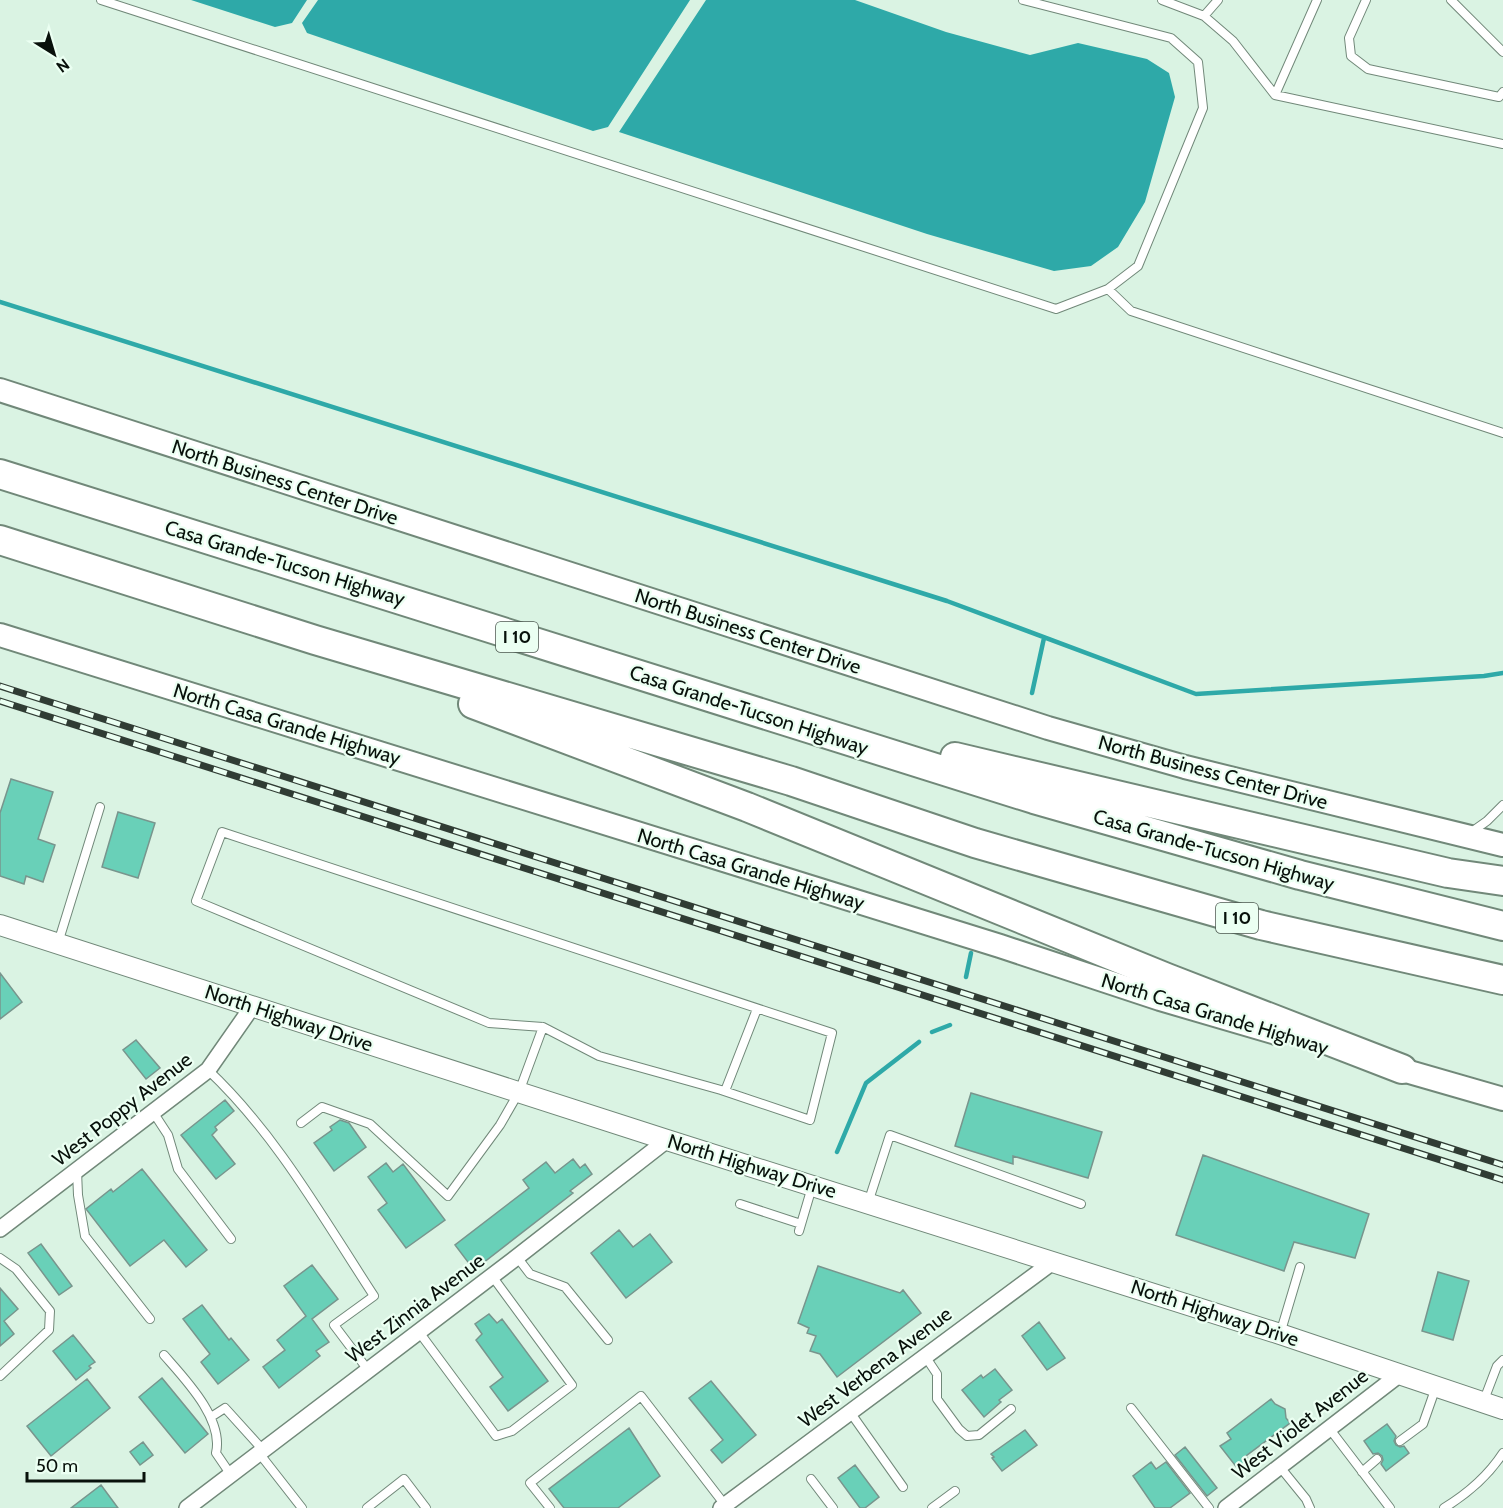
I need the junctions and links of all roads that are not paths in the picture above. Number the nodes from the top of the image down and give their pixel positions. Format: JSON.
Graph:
{"nodes":[{"id":1,"x":101,"y":0,"type":"edge"},
{"id":2,"x":1023,"y":0,"type":"edge"},
{"id":3,"x":1162,"y":0,"type":"edge"},
{"id":4,"x":1218,"y":0,"type":"edge"},
{"id":5,"x":1317,"y":0,"type":"edge"},
{"id":6,"x":1366,"y":0,"type":"edge"},
{"id":7,"x":1451,"y":0,"type":"edge"},
{"id":8,"x":1204,"y":16,"type":"junction"},
{"id":9,"x":1503,"y":51,"type":"edge"},
{"id":10,"x":1503,"y":92,"type":"edge"},
{"id":11,"x":1275,"y":95,"type":"junction"},
{"id":12,"x":1503,"y":144,"type":"edge"},
{"id":13,"x":1108,"y":289,"type":"junction"},
{"id":14,"x":0,"y":390,"type":"edge"},
{"id":15,"x":1503,"y":433,"type":"edge"},
{"id":16,"x":0,"y":474,"type":"edge"},
{"id":17,"x":0,"y":540,"type":"edge"},
{"id":18,"x":0,"y":635,"type":"edge"},
{"id":19,"x":315,"y":640,"type":"junction"},
{"id":20,"x":745,"y":708,"type":"junction"},
{"id":21,"x":1503,"y":805,"type":"edge"},
{"id":22,"x":100,"y":807,"type":"dead end"},
{"id":23,"x":1464,"y":837,"type":"junction"},
{"id":24,"x":1503,"y":845,"type":"edge"},
{"id":25,"x":1503,"y":881,"type":"edge"},
{"id":26,"x":0,"y":925,"type":"edge"},
{"id":27,"x":1503,"y":926,"type":"edge"},
{"id":28,"x":58,"y":943,"type":"junction"},
{"id":29,"x":1503,"y":980,"type":"edge"},
{"id":30,"x":252,"y":1006,"type":"junction"},
{"id":31,"x":757,"y":1009,"type":"junction"},
{"id":32,"x":543,"y":1027,"type":"junction"},
{"id":33,"x":208,"y":1070,"type":"junction"},
{"id":34,"x":1402,"y":1070,"type":"junction"},
{"id":35,"x":725,"y":1091,"type":"junction"},
{"id":36,"x":519,"y":1092,"type":"junction"},
{"id":37,"x":1503,"y":1099,"type":"edge"},
{"id":38,"x":153,"y":1112,"type":"junction"},
{"id":39,"x":301,"y":1123,"type":"dead end"},
{"id":40,"x":667,"y":1140,"type":"junction"},
{"id":41,"x":77,"y":1171,"type":"junction"},
{"id":42,"x":813,"y":1185,"type":"junction"},
{"id":43,"x":868,"y":1203,"type":"junction"},
{"id":44,"x":740,"y":1204,"type":"dead end"},
{"id":45,"x":1081,"y":1204,"type":"dead end"},
{"id":46,"x":0,"y":1229,"type":"edge"},
{"id":47,"x":231,"y":1239,"type":"dead end"},
{"id":48,"x":518,"y":1257,"type":"junction"},
{"id":49,"x":0,"y":1258,"type":"edge"},
{"id":50,"x":1054,"y":1261,"type":"junction"},
{"id":51,"x":1300,"y":1267,"type":"dead end"},
{"id":52,"x":492,"y":1276,"type":"junction"},
{"id":53,"x":150,"y":1319,"type":"dead end"},
{"id":54,"x":419,"y":1332,"type":"junction"},
{"id":55,"x":1280,"y":1334,"type":"junction"},
{"id":56,"x":608,"y":1340,"type":"dead end"},
{"id":57,"x":164,"y":1355,"type":"dead end"},
{"id":58,"x":925,"y":1356,"type":"junction"},
{"id":59,"x":1503,"y":1360,"type":"edge"},
{"id":60,"x":368,"y":1370,"type":"junction"},
{"id":61,"x":1400,"y":1374,"type":"junction"},
{"id":62,"x":0,"y":1376,"type":"edge"},
{"id":63,"x":1437,"y":1385,"type":"junction"},
{"id":64,"x":1483,"y":1402,"type":"junction"},
{"id":65,"x":1131,"y":1408,"type":"dead end"},
{"id":66,"x":1011,"y":1409,"type":"dead end"},
{"id":67,"x":1503,"y":1409,"type":"edge"},
{"id":68,"x":850,"y":1412,"type":"junction"},
{"id":69,"x":211,"y":1417,"type":"junction"},
{"id":70,"x":1329,"y":1427,"type":"junction"},
{"id":71,"x":1400,"y":1441,"type":"dead end"},
{"id":72,"x":261,"y":1452,"type":"junction"},
{"id":73,"x":1503,"y":1453,"type":"edge"},
{"id":74,"x":1377,"y":1459,"type":"dead end"},
{"id":75,"x":1280,"y":1467,"type":"junction"},
{"id":76,"x":1362,"y":1472,"type":"junction"},
{"id":77,"x":231,"y":1475,"type":"junction"},
{"id":78,"x":811,"y":1479,"type":"dead end"},
{"id":79,"x":903,"y":1487,"type":"dead end"},
{"id":80,"x":955,"y":1491,"type":"dead end"},
{"id":81,"x":723,"y":1507,"type":"edge"},
{"id":82,"x":187,"y":1508,"type":"edge"},
{"id":83,"x":302,"y":1508,"type":"edge"},
{"id":84,"x":367,"y":1508,"type":"edge"},
{"id":85,"x":426,"y":1508,"type":"edge"},
{"id":86,"x":550,"y":1508,"type":"edge"},
{"id":87,"x":833,"y":1508,"type":"edge"},
{"id":88,"x":932,"y":1508,"type":"edge"},
{"id":89,"x":1209,"y":1508,"type":"edge"},
{"id":90,"x":1226,"y":1508,"type":"edge"},
{"id":91,"x":1310,"y":1508,"type":"edge"},
{"id":92,"x":1390,"y":1508,"type":"edge"},
{"id":93,"x":1444,"y":1508,"type":"edge"}],
"edges":[{"from":1,"to":13,"type":"lane"},
{"from":2,"to":13,"type":"lane"},
{"from":3,"to":8,"type":"lane"},
{"from":4,"to":8,"type":"lane"},
{"from":5,"to":11,"type":"lane"},
{"from":6,"to":10,"type":"lane"},
{"from":7,"to":9,"type":"lane"},
{"from":8,"to":11,"type":"lane"},
{"from":11,"to":12,"type":"lane"},
{"from":13,"to":15,"type":"lane"},
{"from":14,"to":23,"type":"main road","name":"North Business Center Drive"},
{"from":16,"to":20,"type":"highway","name":"Casa Grande-Tucson Highway","number":"I 10"},
{"from":17,"to":19,"type":"highway","number":"I 10"},
{"from":18,"to":34,"type":"main road","name":"North Casa Grande Highway"},
{"from":19,"to":29,"type":"highway","number":"I 10"},
{"from":19,"to":34,"type":"highway"},
{"from":20,"to":25,"type":"highway"},
{"from":20,"to":27,"type":"highway","name":"Casa Grande-Tucson Highway","number":"I 10"},
{"from":21,"to":23,"type":"lane"},
{"from":22,"to":28,"type":"lane"},
{"from":23,"to":24,"type":"main road","name":"North Business Center Drive"},
{"from":26,"to":28,"type":"street","name":"North Highway Drive"},
{"from":28,"to":30,"type":"street","name":"North Highway Drive"},
{"from":30,"to":33,"type":"street","name":"West Poppy Avenue"},
{"from":30,"to":36,"type":"street","name":"North Highway Drive"},
{"from":31,"to":32,"type":"lane"},
{"from":31,"to":35,"type":"lane"},
{"from":31,"to":35,"type":"lane"},
{"from":32,"to":35,"type":"lane"},
{"from":32,"to":36,"type":"lane"},
{"from":33,"to":38,"type":"street","name":"West Poppy Avenue"},
{"from":33,"to":60,"type":"lane"},
{"from":34,"to":37,"type":"main road","name":"North Casa Grande Highway"},
{"from":36,"to":39,"type":"lane"},
{"from":36,"to":40,"type":"street","name":"North Highway Drive"},
{"from":38,"to":41,"type":"street","name":"West Poppy Avenue"},
{"from":38,"to":47,"type":"lane"},
{"from":40,"to":42,"type":"street","name":"North Highway Drive"},
{"from":40,"to":48,"type":"street","name":"West Zinnia Avenue"},
{"from":41,"to":46,"type":"street","name":"West Poppy Avenue"},
{"from":41,"to":53,"type":"lane"},
{"from":42,"to":43,"type":"street","name":"North Highway Drive"},
{"from":42,"to":44,"type":"lane"},
{"from":43,"to":45,"type":"lane"},
{"from":43,"to":50,"type":"street","name":"North Highway Drive"},
{"from":48,"to":52,"type":"street","name":"West Zinnia Avenue"},
{"from":48,"to":56,"type":"lane"},
{"from":49,"to":62,"type":"lane"},
{"from":50,"to":55,"type":"street","name":"North Highway Drive"},
{"from":50,"to":58,"type":"street","name":"West Verbena Avenue"},
{"from":51,"to":55,"type":"lane"},
{"from":52,"to":54,"type":"street","name":"West Zinnia Avenue"},
{"from":52,"to":54,"type":"lane"},
{"from":54,"to":60,"type":"street","name":"West Zinnia Avenue"},
{"from":55,"to":61,"type":"street","name":"North Highway Drive"},
{"from":57,"to":69,"type":"lane"},
{"from":58,"to":66,"type":"lane"},
{"from":58,"to":68,"type":"street","name":"West Verbena Avenue"},
{"from":59,"to":64,"type":"lane"},
{"from":60,"to":72,"type":"street","name":"West Zinnia Avenue"},
{"from":61,"to":63,"type":"street","name":"North Highway Drive"},
{"from":61,"to":70,"type":"street","name":"West Violet Avenue"},
{"from":63,"to":64,"type":"street","name":"North Highway Drive"},
{"from":63,"to":71,"type":"lane"},
{"from":64,"to":67,"type":"street","name":"North Highway Drive"},
{"from":65,"to":89,"type":"lane"},
{"from":68,"to":79,"type":"lane"},
{"from":68,"to":81,"type":"street","name":"West Verbena Avenue"},
{"from":69,"to":72,"type":"lane"},
{"from":69,"to":77,"type":"lane"},
{"from":70,"to":75,"type":"street","name":"West Violet Avenue"},
{"from":70,"to":76,"type":"lane"},
{"from":72,"to":77,"type":"street","name":"West Zinnia Avenue"},
{"from":72,"to":83,"type":"lane"},
{"from":73,"to":93,"type":"lane"},
{"from":74,"to":76,"type":"lane"},
{"from":75,"to":90,"type":"street","name":"West Violet Avenue"},
{"from":75,"to":91,"type":"lane"},
{"from":76,"to":92,"type":"lane"},
{"from":77,"to":82,"type":"street","name":"West Zinnia Avenue"},
{"from":78,"to":87,"type":"lane"},
{"from":80,"to":88,"type":"lane"},
{"from":81,"to":86,"type":"lane"},
{"from":84,"to":85,"type":"lane"}]}
